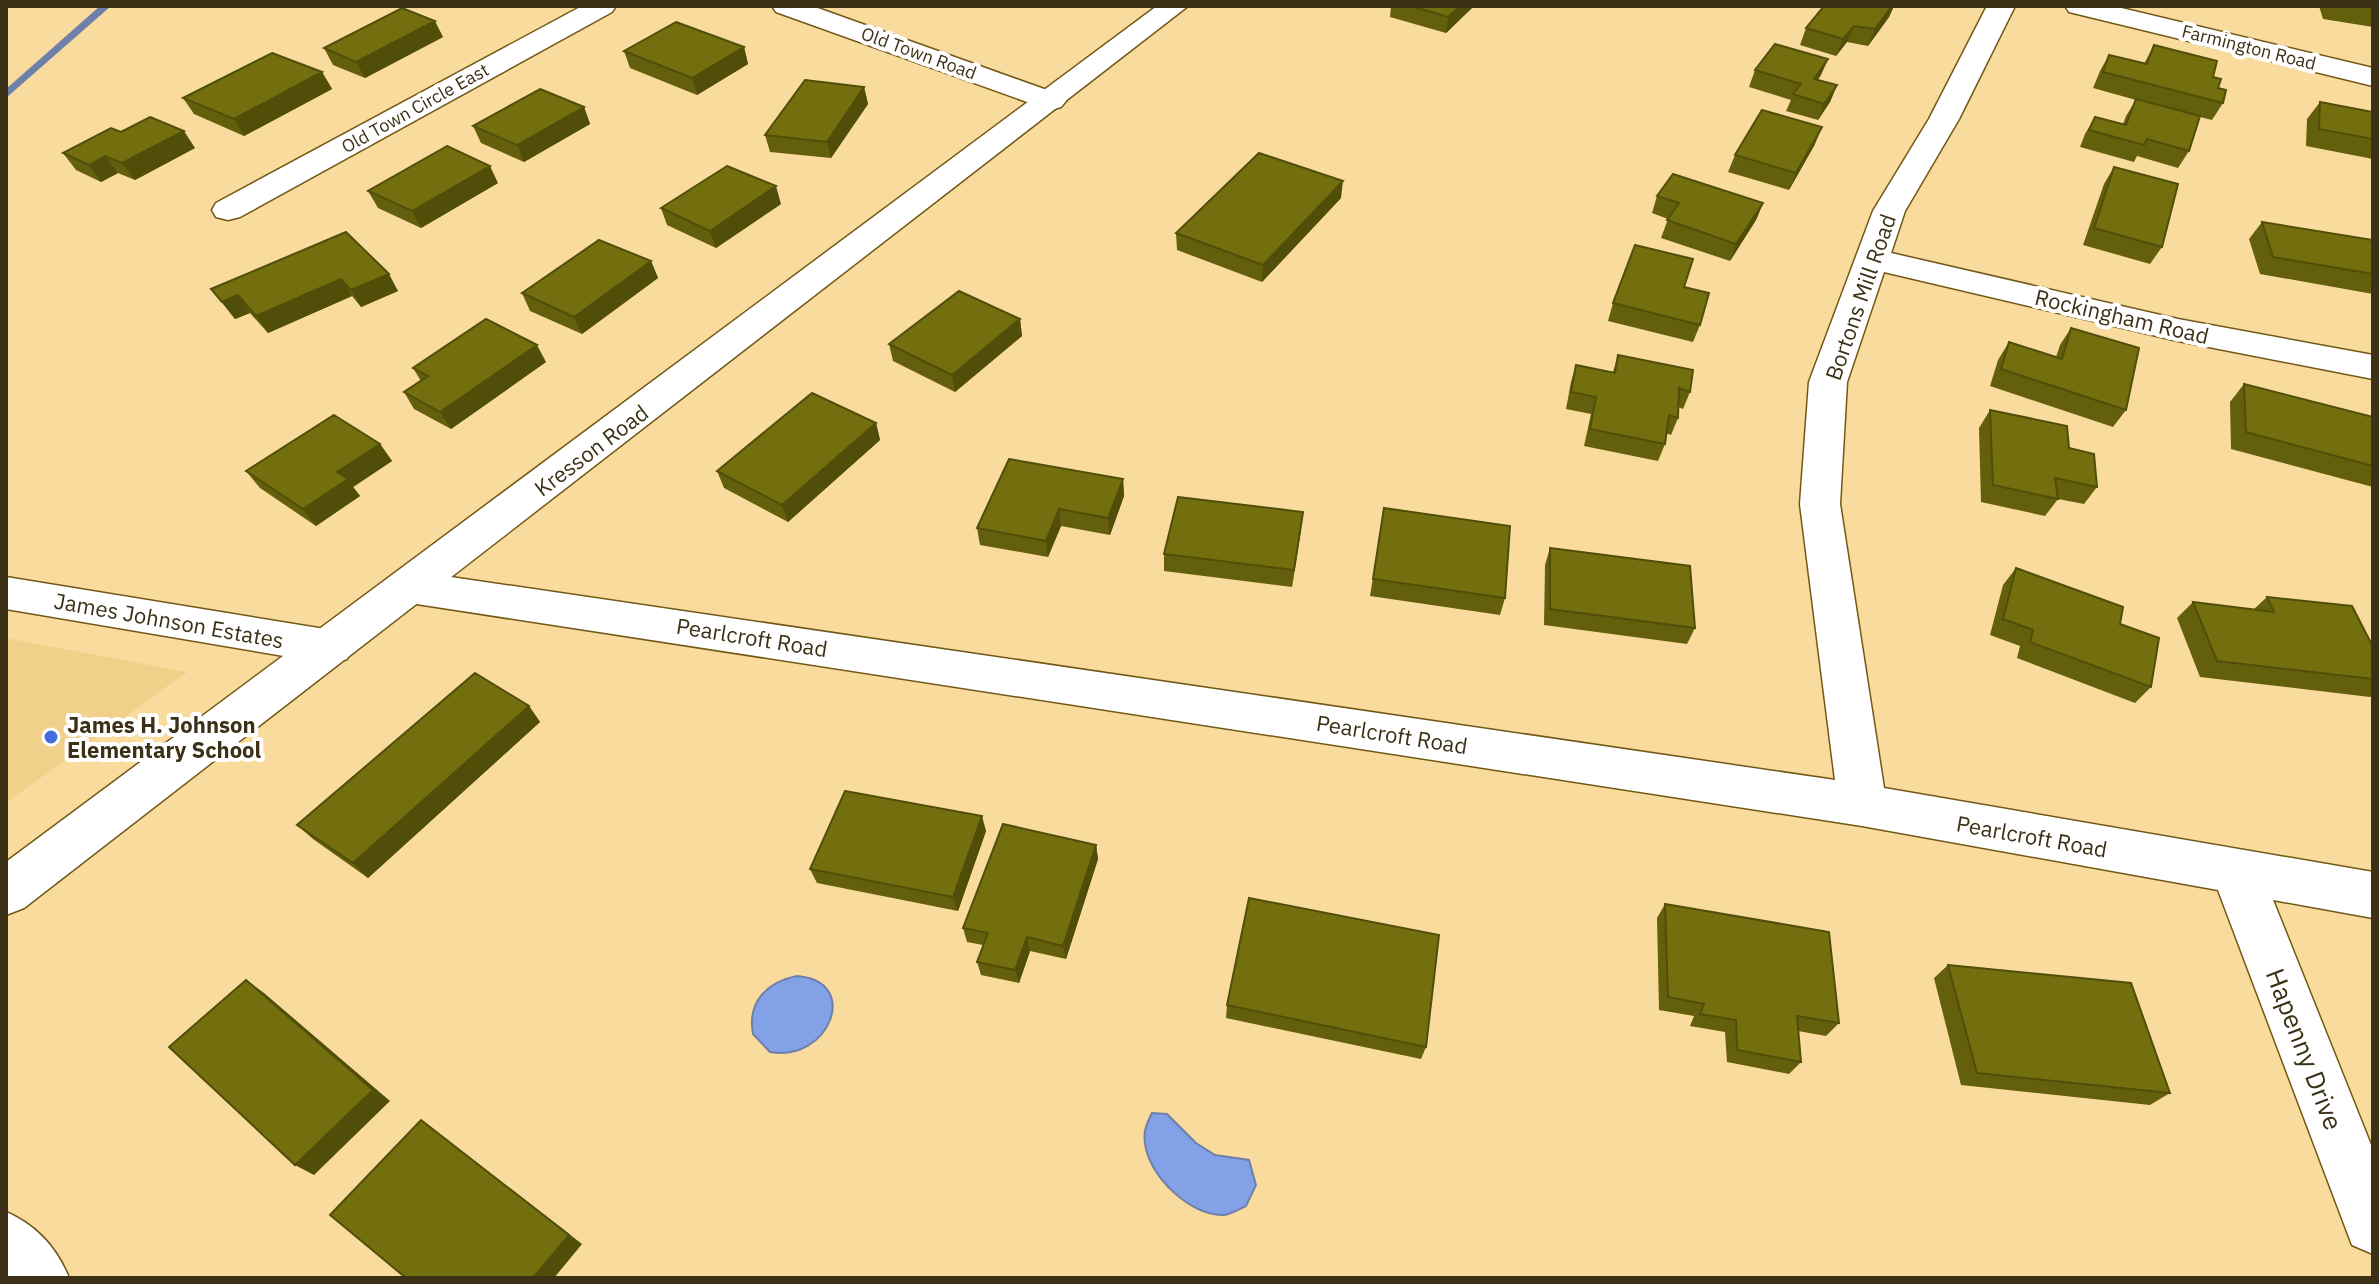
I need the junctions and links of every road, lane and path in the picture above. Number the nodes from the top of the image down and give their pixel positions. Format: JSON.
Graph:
{"nodes":[{"id":1,"x":602,"y":6,"type":"edge"},
{"id":2,"x":786,"y":6,"type":"edge"},
{"id":3,"x":1174,"y":6,"type":"edge"},
{"id":4,"x":2001,"y":6,"type":"edge"},
{"id":5,"x":2079,"y":6,"type":"edge"},
{"id":6,"x":2373,"y":77,"type":"edge"},
{"id":7,"x":1051,"y":101,"type":"junction"},
{"id":8,"x":228,"y":210,"type":"dead end"},
{"id":9,"x":1871,"y":259,"type":"junction"},
{"id":10,"x":2373,"y":367,"type":"edge"},
{"id":11,"x":410,"y":587,"type":"junction"},
{"id":12,"x":6,"y":593,"type":"edge"},
{"id":13,"x":331,"y":647,"type":"junction"},
{"id":14,"x":1862,"y":805,"type":"junction"},
{"id":15,"x":2237,"y":873,"type":"junction"},
{"id":16,"x":6,"y":892,"type":"edge"},
{"id":17,"x":2373,"y":895,"type":"edge"},
{"id":18,"x":2373,"y":1224,"type":"edge"},
{"id":19,"x":6,"y":1242,"type":"edge"},
{"id":20,"x":39,"y":1278,"type":"edge"}],
"edges":[{"from":1,"to":8,"type":"street","name":"Old Town Circle East"},
{"from":2,"to":7,"type":"street","name":"Old Town Road"},
{"from":3,"to":7,"type":"street","name":"Kresson Road"},
{"from":4,"to":9,"type":"street","name":"Bortons Mill Road"},
{"from":5,"to":6,"type":"street","name":"Farmington Road"},
{"from":7,"to":11,"type":"street","name":"Kresson Road"},
{"from":9,"to":10,"type":"street","name":"Rockingham Road"},
{"from":9,"to":14,"type":"street","name":"Bortons Mill Road"},
{"from":11,"to":13,"type":"street","name":"Kresson Road"},
{"from":11,"to":14,"type":"street","name":"Pearlcroft Road"},
{"from":12,"to":13,"type":"street","name":"James Johnson Estates"},
{"from":13,"to":16,"type":"street","name":"Kresson Road"},
{"from":14,"to":15,"type":"street","name":"Pearlcroft Road"},
{"from":15,"to":17,"type":"street","name":"Pearlcroft Road"},
{"from":15,"to":18,"type":"street","name":"Hapenny Drive"},
{"from":19,"to":20,"type":"street"}]}
